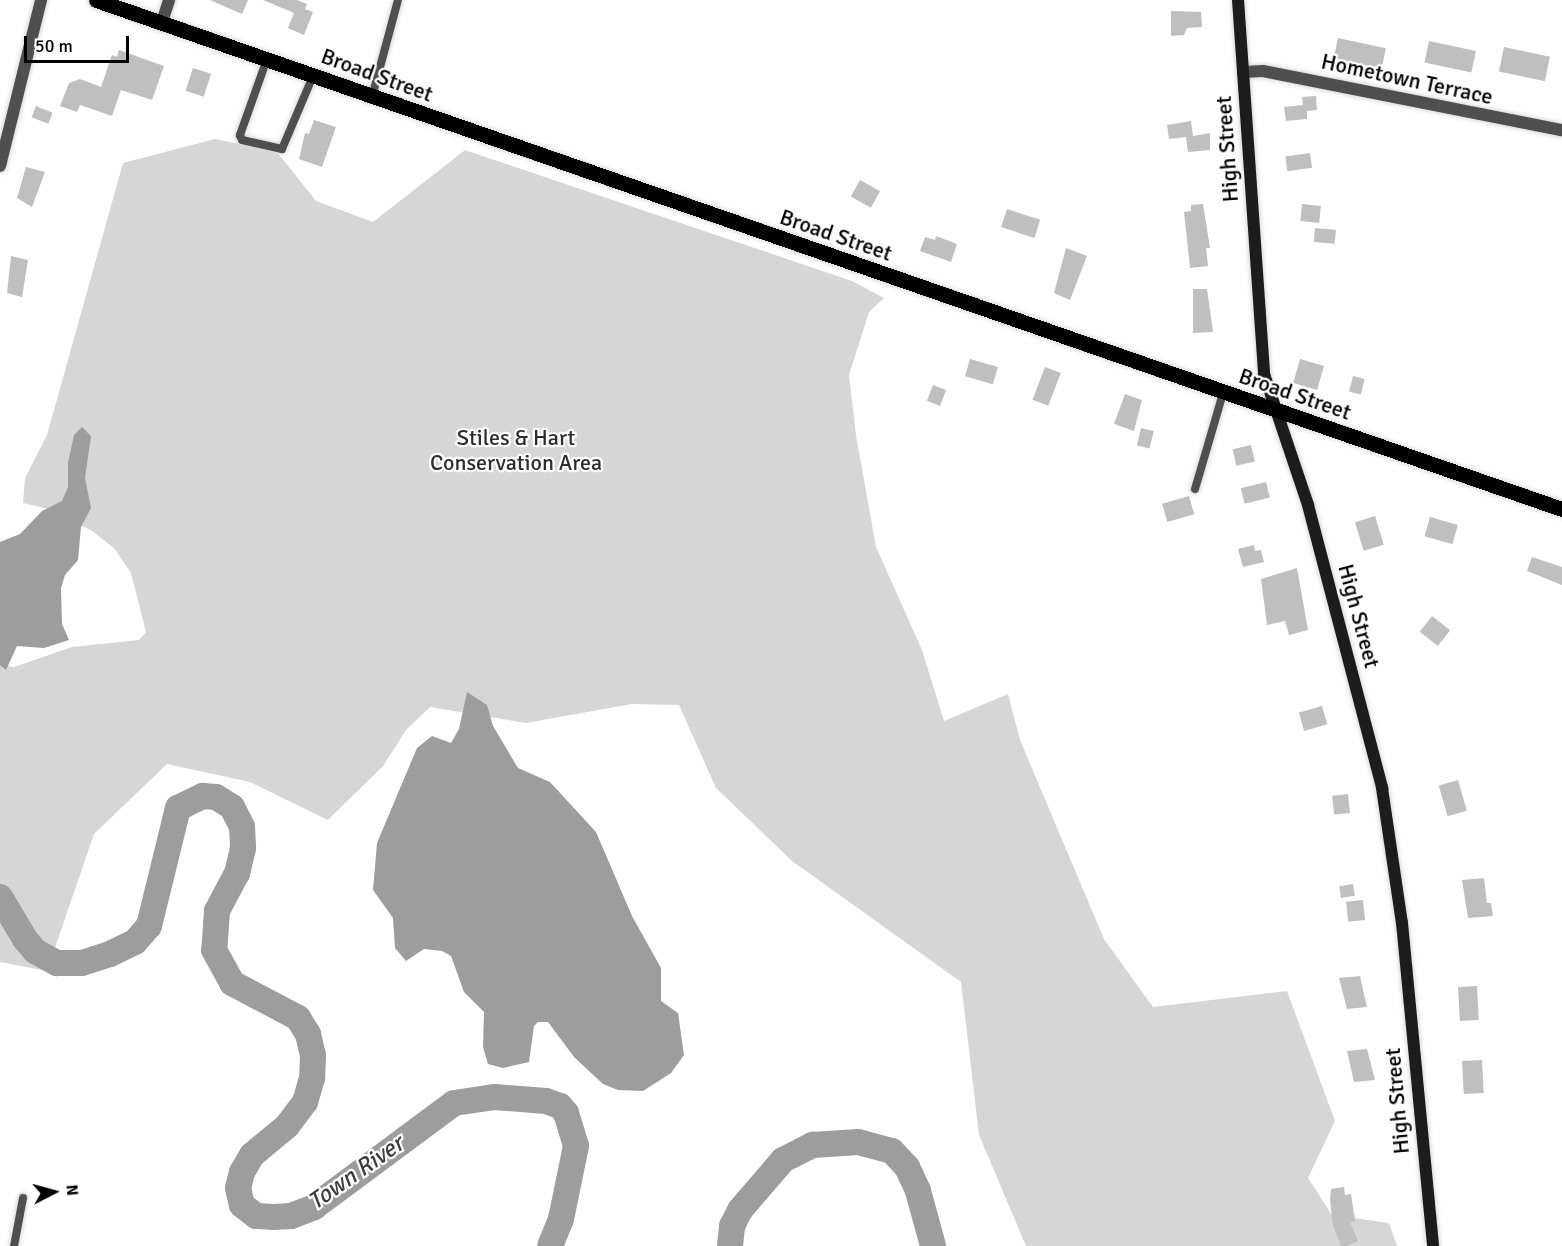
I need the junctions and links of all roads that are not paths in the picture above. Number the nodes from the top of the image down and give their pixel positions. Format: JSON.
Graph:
{"nodes":[{"id":1,"x":41,"y":0,"type":"edge"},
{"id":2,"x":96,"y":0,"type":"edge"},
{"id":3,"x":169,"y":0,"type":"edge"},
{"id":4,"x":398,"y":0,"type":"edge"},
{"id":5,"x":1238,"y":0,"type":"edge"},
{"id":6,"x":162,"y":22,"type":"junction"},
{"id":7,"x":267,"y":59,"type":"junction"},
{"id":8,"x":1243,"y":72,"type":"junction"},
{"id":9,"x":313,"y":75,"type":"junction"},
{"id":10,"x":372,"y":97,"type":"junction"},
{"id":11,"x":1562,"y":130,"type":"edge"},
{"id":12,"x":0,"y":166,"type":"edge"},
{"id":13,"x":1223,"y":393,"type":"junction"},
{"id":14,"x":1275,"y":411,"type":"junction"},
{"id":15,"x":1195,"y":489,"type":"dead end"},
{"id":16,"x":1562,"y":509,"type":"edge"},
{"id":17,"x":23,"y":1198,"type":"dead end"},
{"id":18,"x":14,"y":1246,"type":"edge"},
{"id":19,"x":1433,"y":1246,"type":"edge"}],
"edges":[{"from":1,"to":12,"type":"street"},
{"from":2,"to":6,"type":"main road","name":"Broad Street"},
{"from":3,"to":6,"type":"street"},
{"from":4,"to":10,"type":"lane"},
{"from":5,"to":8,"type":"street","name":"High Street"},
{"from":6,"to":7,"type":"main road","name":"Broad Street"},
{"from":7,"to":9,"type":"main road","name":"Broad Street"},
{"from":7,"to":9,"type":"lane"},
{"from":8,"to":11,"type":"street","name":"Hometown Terrace"},
{"from":8,"to":14,"type":"street","name":"High Street"},
{"from":9,"to":10,"type":"main road","name":"Broad Street"},
{"from":10,"to":13,"type":"main road","name":"Broad Street"},
{"from":13,"to":14,"type":"main road","name":"Broad Street"},
{"from":13,"to":15,"type":"lane"},
{"from":14,"to":16,"type":"main road","name":"Broad Street"},
{"from":14,"to":19,"type":"street","name":"High Street"},
{"from":17,"to":18,"type":"lane"}]}
